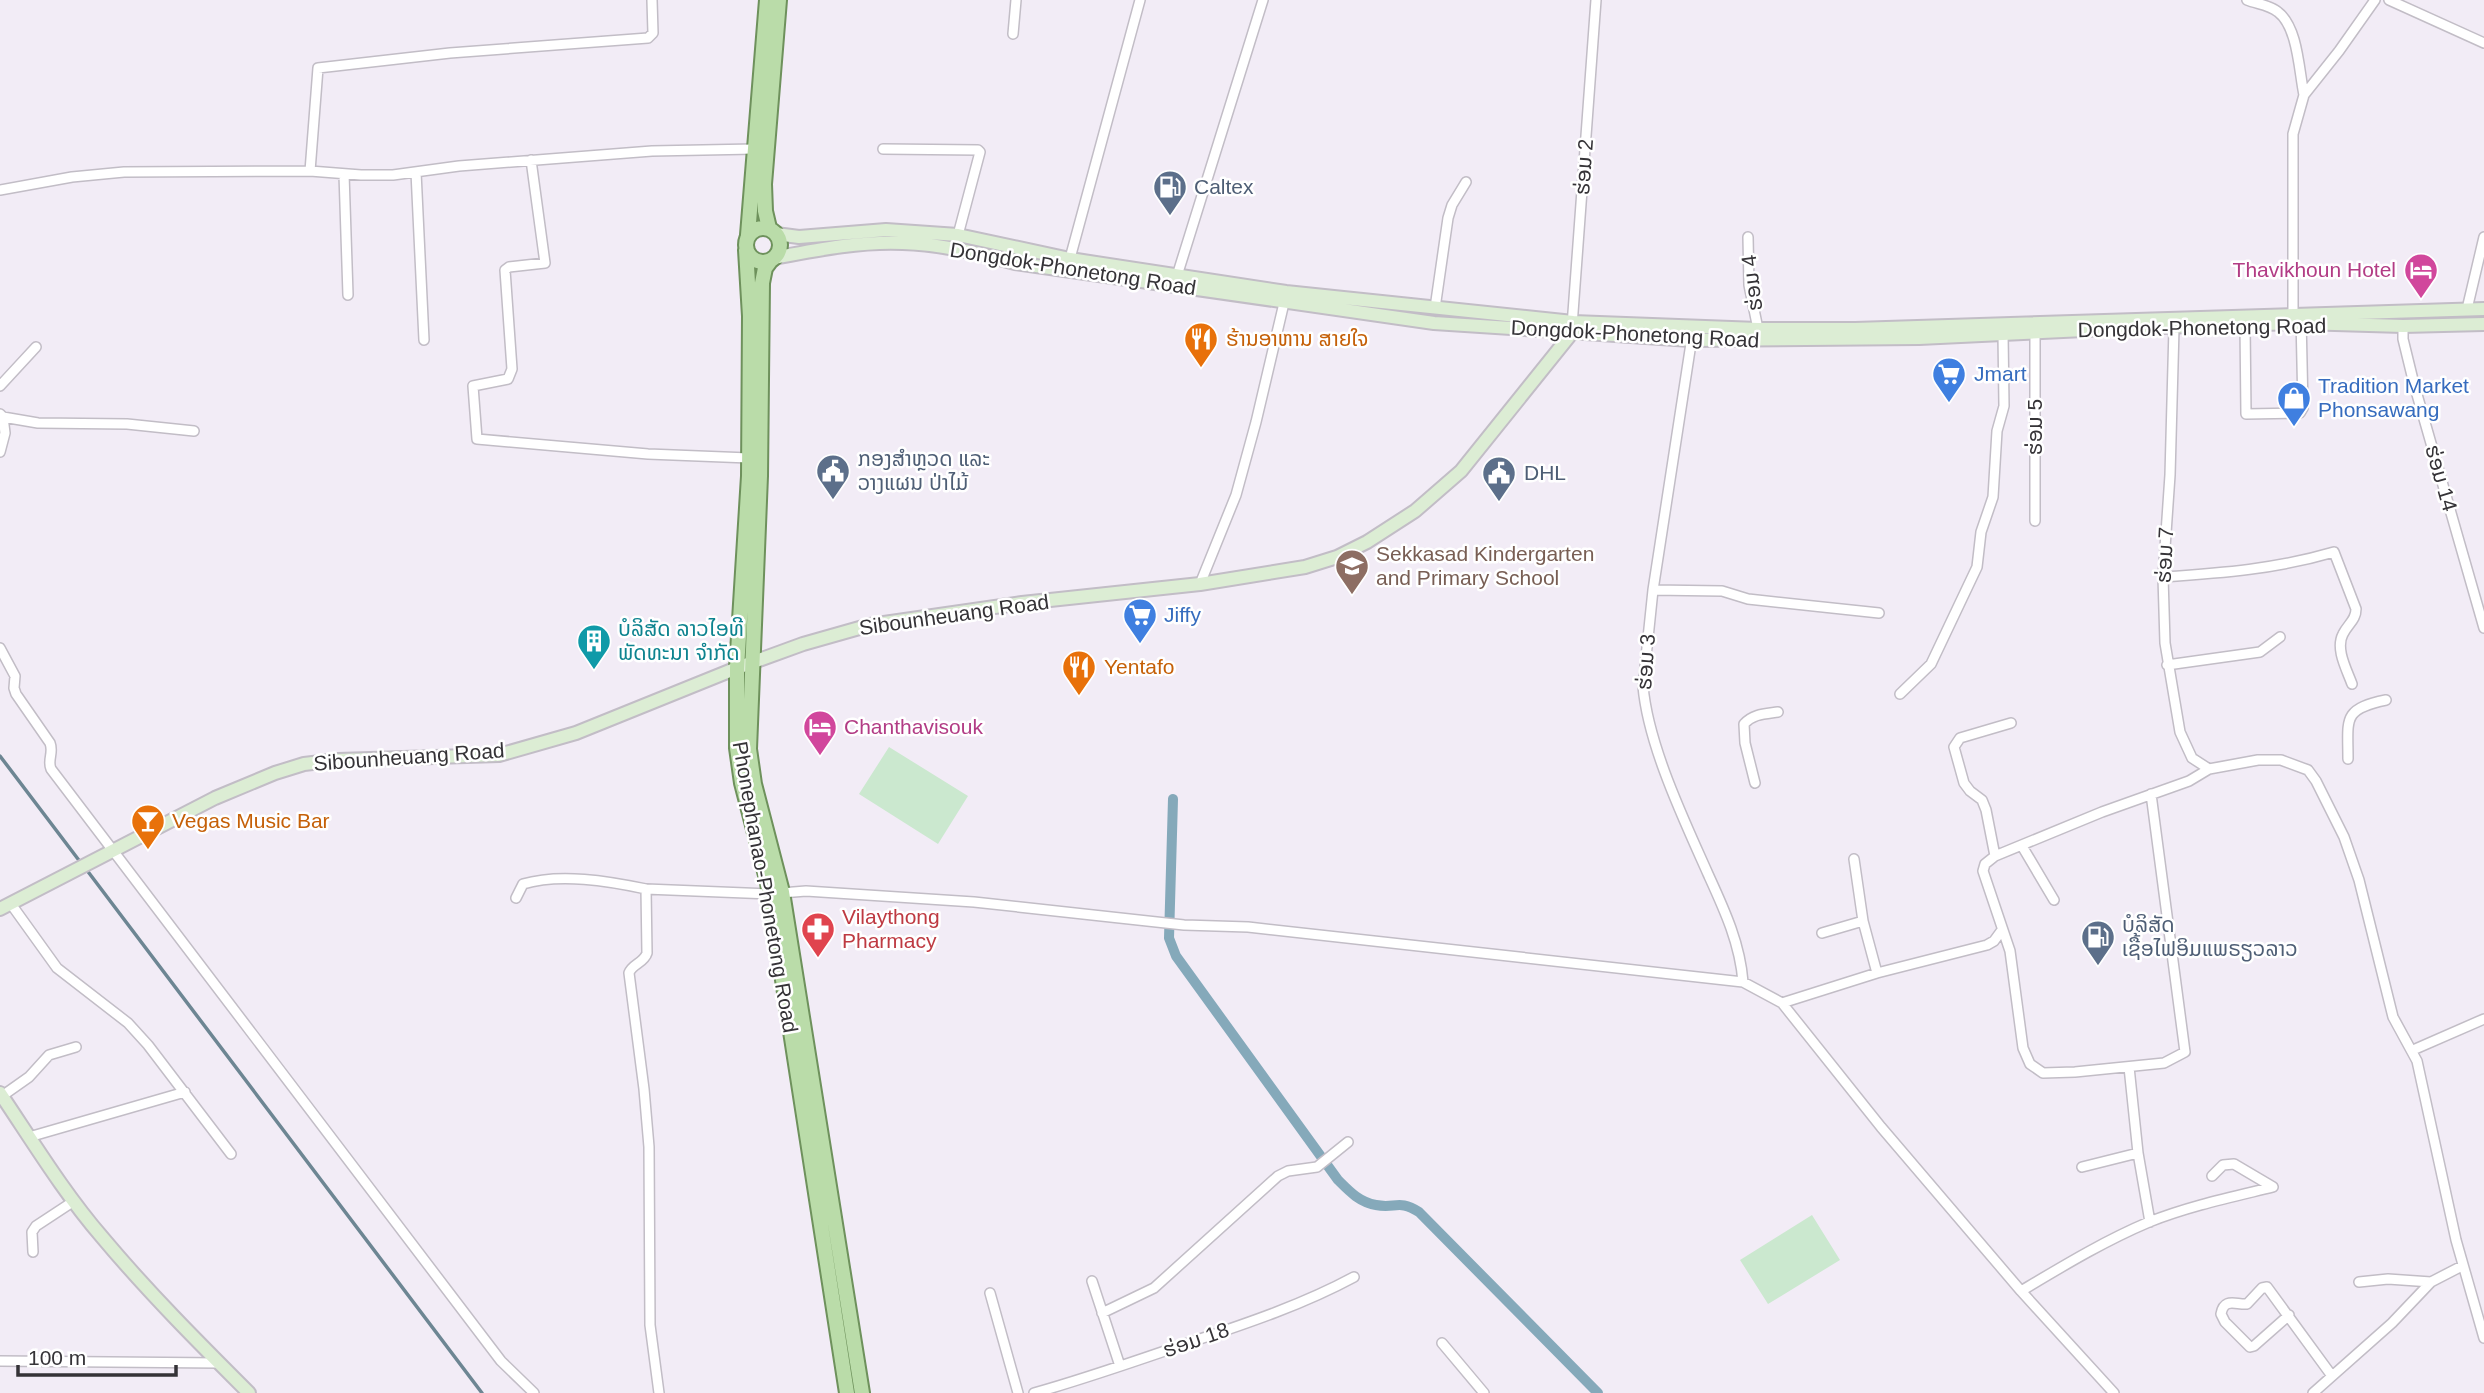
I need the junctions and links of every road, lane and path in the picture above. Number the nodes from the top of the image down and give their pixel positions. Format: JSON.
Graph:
{"nodes":[{"id":1,"x":652,"y":0,"type":"edge"},
{"id":2,"x":767,"y":0,"type":"edge"},
{"id":3,"x":779,"y":0,"type":"edge"},
{"id":4,"x":1016,"y":0,"type":"edge"},
{"id":5,"x":1140,"y":0,"type":"edge"},
{"id":6,"x":1263,"y":0,"type":"edge"},
{"id":7,"x":1596,"y":0,"type":"edge"},
{"id":8,"x":2247,"y":0,"type":"edge"},
{"id":9,"x":2375,"y":0,"type":"edge"},
{"id":10,"x":2389,"y":0,"type":"edge"},
{"id":11,"x":1013,"y":34,"type":"dead end"},
{"id":12,"x":2484,"y":43,"type":"edge"},
{"id":13,"x":2304,"y":95,"type":"junction"},
{"id":14,"x":754,"y":149,"type":"junction"},
{"id":15,"x":883,"y":149,"type":"dead end"},
{"id":16,"x":531,"y":160,"type":"junction"},
{"id":17,"x":310,"y":171,"type":"junction"},
{"id":18,"x":416,"y":172,"type":"junction"},
{"id":19,"x":344,"y":174,"type":"junction"},
{"id":20,"x":1466,"y":182,"type":"dead end"},
{"id":21,"x":0,"y":190,"type":"edge"},
{"id":22,"x":773,"y":231,"type":"junction"},
{"id":23,"x":958,"y":235,"type":"junction"},
{"id":24,"x":1748,"y":237,"type":"dead end"},
{"id":25,"x":2484,"y":237,"type":"edge"},
{"id":26,"x":837,"y":241,"type":"junction"},
{"id":27,"x":747,"y":243,"type":"junction"},
{"id":28,"x":772,"y":259,"type":"junction"},
{"id":29,"x":1068,"y":264,"type":"junction"},
{"id":30,"x":1176,"y":280,"type":"junction"},
{"id":31,"x":348,"y":295,"type":"dead end"},
{"id":32,"x":1284,"y":303,"type":"junction"},
{"id":33,"x":1435,"y":309,"type":"junction"},
{"id":34,"x":2467,"y":309,"type":"junction"},
{"id":35,"x":2484,"y":309,"type":"edge"},
{"id":36,"x":2297,"y":318,"type":"junction"},
{"id":37,"x":2484,"y":324,"type":"edge"},
{"id":38,"x":2245,"y":325,"type":"junction"},
{"id":39,"x":2403,"y":326,"type":"junction"},
{"id":40,"x":1572,"y":328,"type":"junction"},
{"id":41,"x":2174,"y":328,"type":"junction"},
{"id":42,"x":1758,"y":329,"type":"junction"},
{"id":43,"x":2035,"y":332,"type":"junction"},
{"id":44,"x":1692,"y":334,"type":"junction"},
{"id":45,"x":2003,"y":334,"type":"junction"},
{"id":46,"x":424,"y":340,"type":"dead end"},
{"id":47,"x":36,"y":347,"type":"dead end"},
{"id":48,"x":0,"y":386,"type":"edge"},
{"id":49,"x":2,"y":415,"type":"edge"},
{"id":50,"x":194,"y":431,"type":"dead end"},
{"id":51,"x":0,"y":452,"type":"edge"},
{"id":52,"x":749,"y":458,"type":"junction"},
{"id":53,"x":754,"y":476,"type":"junction"},
{"id":54,"x":2035,"y":521,"type":"dead end"},
{"id":55,"x":2163,"y":577,"type":"junction"},
{"id":56,"x":1200,"y":584,"type":"junction"},
{"id":57,"x":1653,"y":590,"type":"junction"},
{"id":58,"x":1880,"y":613,"type":"dead end"},
{"id":59,"x":2484,"y":628,"type":"edge"},
{"id":60,"x":2280,"y":637,"type":"dead end"},
{"id":61,"x":0,"y":648,"type":"edge"},
{"id":62,"x":753,"y":662,"type":"junction"},
{"id":63,"x":2167,"y":665,"type":"junction"},
{"id":64,"x":737,"y":668,"type":"junction"},
{"id":65,"x":2352,"y":684,"type":"dead end"},
{"id":66,"x":1900,"y":694,"type":"dead end"},
{"id":67,"x":2386,"y":700,"type":"dead end"},
{"id":68,"x":1778,"y":712,"type":"dead end"},
{"id":69,"x":2011,"y":723,"type":"dead end"},
{"id":70,"x":2348,"y":759,"type":"dead end"},
{"id":71,"x":2209,"y":769,"type":"junction"},
{"id":72,"x":1755,"y":783,"type":"dead end"},
{"id":73,"x":2151,"y":794,"type":"junction"},
{"id":74,"x":2022,"y":846,"type":"junction"},
{"id":75,"x":110,"y":852,"type":"junction"},
{"id":76,"x":1995,"y":856,"type":"junction"},
{"id":77,"x":1854,"y":859,"type":"dead end"},
{"id":78,"x":646,"y":889,"type":"junction"},
{"id":79,"x":776,"y":893,"type":"junction"},
{"id":80,"x":516,"y":898,"type":"dead end"},
{"id":81,"x":2054,"y":900,"type":"dead end"},
{"id":82,"x":5,"y":906,"type":"edge"},
{"id":83,"x":1863,"y":921,"type":"junction"},
{"id":84,"x":2003,"y":930,"type":"junction"},
{"id":85,"x":1822,"y":933,"type":"dead end"},
{"id":86,"x":1877,"y":973,"type":"junction"},
{"id":87,"x":1743,"y":982,"type":"junction"},
{"id":88,"x":1782,"y":1003,"type":"junction"},
{"id":89,"x":2484,"y":1019,"type":"edge"},
{"id":90,"x":76,"y":1047,"type":"dead end"},
{"id":91,"x":2413,"y":1051,"type":"junction"},
{"id":92,"x":2129,"y":1067,"type":"junction"},
{"id":93,"x":186,"y":1091,"type":"junction"},
{"id":94,"x":1,"y":1095,"type":"edge"},
{"id":95,"x":29,"y":1137,"type":"junction"},
{"id":96,"x":1348,"y":1142,"type":"dead end"},
{"id":97,"x":2138,"y":1153,"type":"junction"},
{"id":98,"x":231,"y":1154,"type":"dead end"},
{"id":99,"x":2082,"y":1167,"type":"dead end"},
{"id":100,"x":2212,"y":1176,"type":"dead end"},
{"id":101,"x":74,"y":1201,"type":"junction"},
{"id":102,"x":2150,"y":1222,"type":"junction"},
{"id":103,"x":33,"y":1252,"type":"dead end"},
{"id":104,"x":2462,"y":1266,"type":"junction"},
{"id":105,"x":1354,"y":1277,"type":"dead end"},
{"id":106,"x":1092,"y":1281,"type":"dead end"},
{"id":107,"x":2359,"y":1282,"type":"dead end"},
{"id":108,"x":2431,"y":1282,"type":"junction"},
{"id":109,"x":2021,"y":1291,"type":"junction"},
{"id":110,"x":990,"y":1293,"type":"dead end"},
{"id":111,"x":1102,"y":1313,"type":"junction"},
{"id":112,"x":2290,"y":1315,"type":"junction"},
{"id":113,"x":2484,"y":1338,"type":"edge"},
{"id":114,"x":1442,"y":1343,"type":"dead end"},
{"id":115,"x":0,"y":1361,"type":"edge"},
{"id":116,"x":219,"y":1363,"type":"junction"},
{"id":117,"x":1120,"y":1366,"type":"junction"},
{"id":118,"x":2332,"y":1376,"type":"junction"},
{"id":119,"x":249,"y":1393,"type":"edge"},
{"id":120,"x":534,"y":1393,"type":"edge"},
{"id":121,"x":659,"y":1393,"type":"edge"},
{"id":122,"x":847,"y":1393,"type":"edge"},
{"id":123,"x":862,"y":1393,"type":"edge"},
{"id":124,"x":1018,"y":1393,"type":"edge"},
{"id":125,"x":1034,"y":1393,"type":"edge"},
{"id":126,"x":1484,"y":1393,"type":"edge"},
{"id":127,"x":2114,"y":1393,"type":"edge"},
{"id":128,"x":2313,"y":1393,"type":"edge"}],
"edges":[{"from":1,"to":17,"type":"street"},
{"from":2,"to":14,"type":"main road","name":"Phonephanao-Phonetong Road"},
{"from":3,"to":22,"type":"main road"},
{"from":4,"to":11,"type":"street"},
{"from":5,"to":29,"type":"street"},
{"from":6,"to":30,"type":"street"},
{"from":7,"to":40,"type":"street","name":"ຮ່ອມ 2"},
{"from":8,"to":13,"type":"street"},
{"from":9,"to":13,"type":"street"},
{"from":10,"to":12,"type":"street"},
{"from":13,"to":36,"type":"street"},
{"from":14,"to":16,"type":"street"},
{"from":14,"to":27,"type":"main road","name":"Phonephanao-Phonetong Road"},
{"from":15,"to":23,"type":"street"},
{"from":16,"to":18,"type":"street"},
{"from":16,"to":52,"type":"street"},
{"from":17,"to":19,"type":"street"},
{"from":17,"to":21,"type":"street"},
{"from":18,"to":19,"type":"street"},
{"from":18,"to":46,"type":"street"},
{"from":19,"to":31,"type":"street"},
{"from":20,"to":33,"type":"street"},
{"from":22,"to":26,"type":"main road"},
{"from":22,"to":27,"type":"main road"},
{"from":22,"to":28,"type":"main road"},
{"from":23,"to":26,"type":"main road","name":"Dongdok-Phonetong Road"},
{"from":23,"to":29,"type":"main road","name":"Dongdok-Phonetong Road"},
{"from":24,"to":42,"type":"street","name":"ຮ່ອມ 4"},
{"from":25,"to":34,"type":"street"},
{"from":26,"to":28,"type":"main road"},
{"from":26,"to":29,"type":"main road","name":"Dongdok-Phonetong Road"},
{"from":27,"to":28,"type":"main road"},
{"from":27,"to":52,"type":"main road","name":"Phonephanao-Phonetong Road"},
{"from":28,"to":53,"type":"main road","name":"Phonephanao-Phonetong Road"},
{"from":29,"to":30,"type":"main road","name":"Dongdok-Phonetong Road"},
{"from":30,"to":32,"type":"main road","name":"Dongdok-Phonetong Road"},
{"from":30,"to":33,"type":"main road","name":"Dongdok-Phonetong Road"},
{"from":32,"to":40,"type":"main road","name":"Dongdok-Phonetong Road"},
{"from":32,"to":56,"type":"street"},
{"from":33,"to":40,"type":"main road","name":"Dongdok-Phonetong Road"},
{"from":34,"to":35,"type":"main road","name":"Dongdok-Phonetong Road"},
{"from":34,"to":36,"type":"main road","name":"Dongdok-Phonetong Road"},
{"from":36,"to":38,"type":"main road","name":"Dongdok-Phonetong Road"},
{"from":36,"to":38,"type":"street"},
{"from":36,"to":39,"type":"main road","name":"Dongdok-Phonetong Road"},
{"from":36,"to":42,"type":"main road","name":"Dongdok-Phonetong Road"},
{"from":37,"to":39,"type":"main road","name":"Dongdok-Phonetong Road"},
{"from":38,"to":41,"type":"main road","name":"Dongdok-Phonetong Road"},
{"from":39,"to":59,"type":"street","name":"ຮ່ອມ 14"},
{"from":40,"to":44,"type":"main road","name":"Dongdok-Phonetong Road"},
{"from":40,"to":56,"type":"main road","name":"Sibounheuang Road"},
{"from":41,"to":43,"type":"main road","name":"Dongdok-Phonetong Road"},
{"from":41,"to":55,"type":"street","name":"ຮ່ອມ 7"},
{"from":42,"to":44,"type":"main road","name":"Dongdok-Phonetong Road"},
{"from":43,"to":45,"type":"main road","name":"Dongdok-Phonetong Road"},
{"from":43,"to":54,"type":"street","name":"ຮ່ອມ 5"},
{"from":44,"to":45,"type":"main road","name":"Dongdok-Phonetong Road"},
{"from":44,"to":57,"type":"street","name":"ຮ່ອມ 3"},
{"from":45,"to":66,"type":"street"},
{"from":47,"to":48,"type":"street"},
{"from":49,"to":50,"type":"street"},
{"from":49,"to":51,"type":"street"},
{"from":52,"to":53,"type":"main road","name":"Phonephanao-Phonetong Road"},
{"from":53,"to":62,"type":"main road","name":"Phonephanao-Phonetong Road"},
{"from":53,"to":64,"type":"main road","name":"Phonephanao-Phonetong Road"},
{"from":55,"to":63,"type":"street","name":"ຮ່ອມ 7"},
{"from":55,"to":65,"type":"street"},
{"from":56,"to":62,"type":"main road","name":"Sibounheuang Road"},
{"from":57,"to":58,"type":"street"},
{"from":57,"to":87,"type":"street","name":"ຮ່ອມ 3"},
{"from":60,"to":63,"type":"street"},
{"from":61,"to":75,"type":"street"},
{"from":62,"to":64,"type":"main road","name":"Sibounheuang Road"},
{"from":62,"to":79,"type":"main road","name":"Phonephanao-Phonetong Road"},
{"from":63,"to":71,"type":"street","name":"ຮ່ອມ 7"},
{"from":64,"to":75,"type":"main road","name":"Sibounheuang Road"},
{"from":64,"to":79,"type":"main road","name":"Phonephanao-Phonetong Road"},
{"from":67,"to":70,"type":"street"},
{"from":68,"to":72,"type":"street"},
{"from":69,"to":76,"type":"street"},
{"from":71,"to":73,"type":"street"},
{"from":71,"to":91,"type":"street"},
{"from":73,"to":74,"type":"street"},
{"from":73,"to":92,"type":"street"},
{"from":74,"to":76,"type":"street"},
{"from":74,"to":81,"type":"street"},
{"from":75,"to":82,"type":"main road","name":"Sibounheuang Road"},
{"from":75,"to":120,"type":"street"},
{"from":76,"to":84,"type":"street"},
{"from":77,"to":83,"type":"street"},
{"from":78,"to":79,"type":"street"},
{"from":78,"to":80,"type":"street"},
{"from":78,"to":121,"type":"street"},
{"from":79,"to":87,"type":"street"},
{"from":79,"to":122,"type":"main road","name":"Phonephanao-Phonetong Road"},
{"from":79,"to":123,"type":"main road","name":"Phonephanao-Phonetong Road"},
{"from":82,"to":93,"type":"street"},
{"from":83,"to":85,"type":"street"},
{"from":83,"to":86,"type":"street"},
{"from":84,"to":86,"type":"street"},
{"from":84,"to":92,"type":"street"},
{"from":86,"to":88,"type":"street"},
{"from":87,"to":88,"type":"street"},
{"from":88,"to":109,"type":"street"},
{"from":89,"to":91,"type":"street"},
{"from":90,"to":94,"type":"street"},
{"from":91,"to":104,"type":"street"},
{"from":92,"to":97,"type":"street"},
{"from":93,"to":95,"type":"street"},
{"from":93,"to":98,"type":"street"},
{"from":94,"to":95,"type":"main road"},
{"from":95,"to":101,"type":"main road"},
{"from":96,"to":111,"type":"street"},
{"from":97,"to":99,"type":"street"},
{"from":97,"to":102,"type":"street"},
{"from":100,"to":102,"type":"street"},
{"from":101,"to":103,"type":"street"},
{"from":101,"to":116,"type":"main road"},
{"from":102,"to":109,"type":"street"},
{"from":104,"to":108,"type":"street"},
{"from":104,"to":113,"type":"street"},
{"from":105,"to":117,"type":"street","name":"ຮ່ອມ 18"},
{"from":106,"to":111,"type":"street"},
{"from":107,"to":108,"type":"street"},
{"from":108,"to":118,"type":"street"},
{"from":109,"to":127,"type":"street"},
{"from":110,"to":124,"type":"street"},
{"from":111,"to":117,"type":"street"},
{"from":112,"to":112,"type":"street"},
{"from":112,"to":118,"type":"street"},
{"from":114,"to":126,"type":"street"},
{"from":115,"to":116,"type":"street"},
{"from":116,"to":119,"type":"main road"},
{"from":117,"to":125,"type":"street","name":"ຮ່ອມ 18"},
{"from":118,"to":128,"type":"street"}]}
